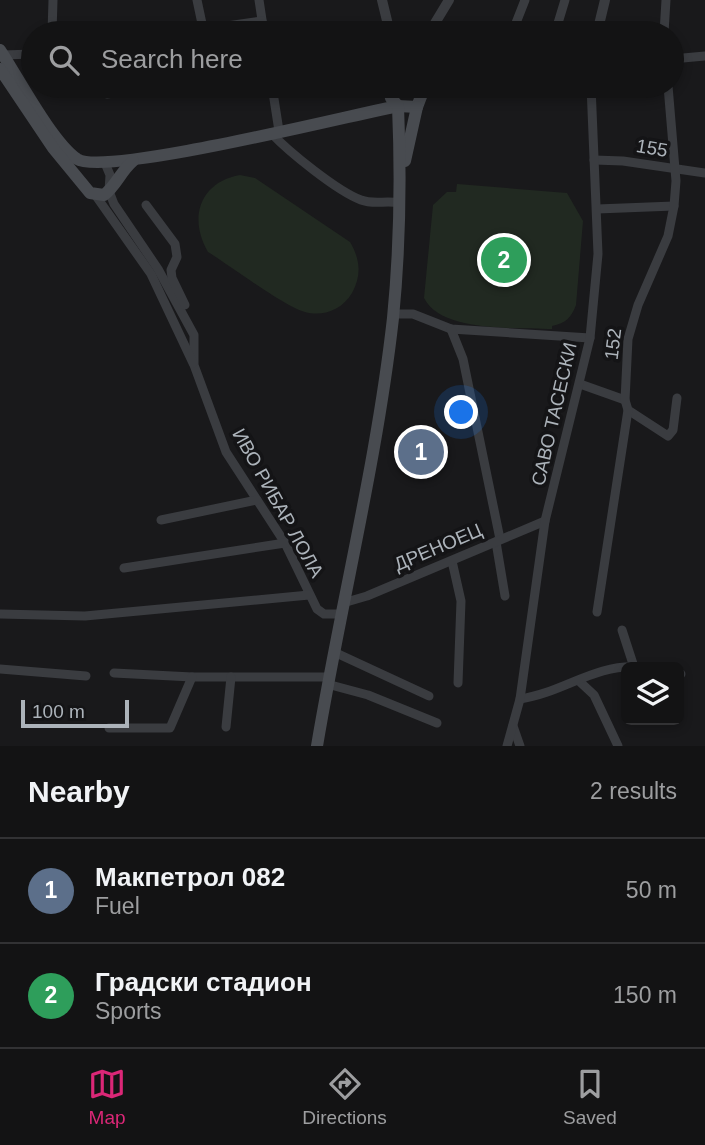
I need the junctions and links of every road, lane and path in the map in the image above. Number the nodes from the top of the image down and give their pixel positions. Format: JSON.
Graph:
{"nodes":[{"id":1,"x":52,"y":0,"type":"edge"},
{"id":2,"x":197,"y":0,"type":"edge"},
{"id":3,"x":259,"y":0,"type":"edge"},
{"id":4,"x":382,"y":0,"type":"edge"},
{"id":5,"x":449,"y":0,"type":"edge"},
{"id":6,"x":525,"y":0,"type":"edge"},
{"id":7,"x":565,"y":0,"type":"edge"},
{"id":8,"x":606,"y":0,"type":"edge"},
{"id":9,"x":666,"y":0,"type":"edge"},
{"id":10,"x":52,"y":21,"type":"edge"},
{"id":11,"x":202,"y":21,"type":"edge"},
{"id":12,"x":261,"y":21,"type":"edge"},
{"id":13,"x":387,"y":21,"type":"edge"},
{"id":14,"x":436,"y":21,"type":"edge"},
{"id":15,"x":517,"y":21,"type":"edge"},
{"id":16,"x":559,"y":21,"type":"edge"},
{"id":17,"x":600,"y":21,"type":"edge"},
{"id":18,"x":665,"y":21,"type":"edge"},
{"id":19,"x":2,"y":53,"type":"edge"},
{"id":20,"x":21,"y":54,"type":"edge"},
{"id":21,"x":705,"y":56,"type":"edge"},
{"id":22,"x":684,"y":58,"type":"edge"},
{"id":23,"x":0,"y":69,"type":"edge"},
{"id":24,"x":21,"y":82,"type":"edge"},
{"id":25,"x":31,"y":98,"type":"edge"},
{"id":26,"x":273,"y":98,"type":"edge"},
{"id":27,"x":379,"y":98,"type":"edge"},
{"id":28,"x":391,"y":98,"type":"edge"},
{"id":29,"x":420,"y":98,"type":"edge"},
{"id":30,"x":591,"y":98,"type":"edge"},
{"id":31,"x":669,"y":98,"type":"edge"},
{"id":32,"x":398,"y":106,"type":"junction"},
{"id":33,"x":417,"y":107,"type":"junction"},
{"id":34,"x":369,"y":111,"type":"junction"},
{"id":35,"x":275,"y":132,"type":"junction"},
{"id":36,"x":134,"y":160,"type":"junction"},
{"id":37,"x":594,"y":160,"type":"junction"},
{"id":38,"x":86,"y":163,"type":"junction"},
{"id":39,"x":105,"y":163,"type":"junction"},
{"id":40,"x":674,"y":169,"type":"junction"},
{"id":41,"x":705,"y":173,"type":"edge"},
{"id":42,"x":401,"y":178,"type":"junction"},
{"id":43,"x":78,"y":179,"type":"junction"},
{"id":44,"x":110,"y":191,"type":"junction"},
{"id":45,"x":96,"y":195,"type":"junction"},
{"id":46,"x":400,"y":203,"type":"junction"},
{"id":47,"x":146,"y":205,"type":"dead end"},
{"id":48,"x":674,"y":206,"type":"junction"},
{"id":49,"x":597,"y":209,"type":"junction"},
{"id":50,"x":184,"y":313,"type":"junction"},
{"id":51,"x":393,"y":314,"type":"junction"},
{"id":52,"x":451,"y":329,"type":"junction"},
{"id":53,"x":590,"y":338,"type":"junction"},
{"id":54,"x":194,"y":365,"type":"junction"},
{"id":55,"x":580,"y":384,"type":"junction"},
{"id":56,"x":677,"y":398,"type":"dead end"},
{"id":57,"x":625,"y":400,"type":"junction"},
{"id":58,"x":628,"y":410,"type":"junction"},
{"id":59,"x":257,"y":500,"type":"junction"},
{"id":60,"x":161,"y":520,"type":"dead end"},
{"id":61,"x":545,"y":521,"type":"junction"},
{"id":62,"x":498,"y":541,"type":"junction"},
{"id":63,"x":285,"y":543,"type":"junction"},
{"id":64,"x":452,"y":561,"type":"junction"},
{"id":65,"x":124,"y":568,"type":"dead end"},
{"id":66,"x":309,"y":595,"type":"junction"},
{"id":67,"x":505,"y":596,"type":"dead end"},
{"id":68,"x":342,"y":608,"type":"junction"},
{"id":69,"x":597,"y":612,"type":"dead end"},
{"id":70,"x":0,"y":614,"type":"edge"},
{"id":71,"x":622,"y":629,"type":"dead end"},
{"id":72,"x":334,"y":652,"type":"junction"},
{"id":73,"x":634,"y":662,"type":"edge"},
{"id":74,"x":621,"y":668,"type":"edge"},
{"id":75,"x":0,"y":669,"type":"edge"},
{"id":76,"x":114,"y":673,"type":"dead end"},
{"id":77,"x":86,"y":676,"type":"dead end"},
{"id":78,"x":192,"y":677,"type":"junction"},
{"id":79,"x":231,"y":677,"type":"junction"},
{"id":80,"x":328,"y":680,"type":"junction"},
{"id":81,"x":579,"y":681,"type":"junction"},
{"id":82,"x":458,"y":683,"type":"dead end"},
{"id":83,"x":429,"y":696,"type":"dead end"},
{"id":84,"x":520,"y":699,"type":"junction"},
{"id":85,"x":437,"y":723,"type":"dead end"},
{"id":86,"x":513,"y":726,"type":"junction"},
{"id":87,"x":226,"y":727,"type":"dead end"},
{"id":88,"x":109,"y":728,"type":"dead end"},
{"id":89,"x":317,"y":746,"type":"edge"},
{"id":90,"x":507,"y":746,"type":"edge"},
{"id":91,"x":520,"y":746,"type":"edge"},
{"id":92,"x":618,"y":746,"type":"edge"}],
"edges":[{"from":1,"to":10,"type":"street"},
{"from":2,"to":11,"type":"street"},
{"from":3,"to":12,"type":"street"},
{"from":4,"to":13,"type":"street"},
{"from":5,"to":14,"type":"street"},
{"from":6,"to":15,"type":"street"},
{"from":7,"to":16,"type":"street"},
{"from":8,"to":17,"type":"street"},
{"from":9,"to":18,"type":"street"},
{"from":19,"to":20,"type":"street"},
{"from":19,"to":24,"type":"main road"},
{"from":21,"to":22,"type":"street"},
{"from":23,"to":43,"type":"main road"},
{"from":25,"to":38,"type":"main road"},
{"from":26,"to":35,"type":"street"},
{"from":27,"to":34,"type":"main road"},
{"from":28,"to":32,"type":"main road"},
{"from":29,"to":33,"type":"main road"},
{"from":30,"to":37,"type":"street","name":"САВО ТАСЕСКИ"},
{"from":31,"to":40,"type":"street","name":"152"},
{"from":32,"to":33,"type":"main road"},
{"from":32,"to":34,"type":"main road"},
{"from":32,"to":42,"type":"main road"},
{"from":33,"to":42,"type":"main road"},
{"from":34,"to":35,"type":"main road"},
{"from":35,"to":36,"type":"main road"},
{"from":35,"to":46,"type":"street"},
{"from":36,"to":39,"type":"main road"},
{"from":36,"to":44,"type":"main road"},
{"from":37,"to":40,"type":"street","name":"155"},
{"from":37,"to":49,"type":"street","name":"САВО ТАСЕСКИ"},
{"from":38,"to":39,"type":"main road"},
{"from":38,"to":43,"type":"main road"},
{"from":39,"to":44,"type":"street","name":"ИВО РИБАР ЛОЛА"},
{"from":40,"to":41,"type":"street","name":"155"},
{"from":40,"to":48,"type":"street","name":"152"},
{"from":42,"to":46,"type":"main road"},
{"from":43,"to":45,"type":"main road"},
{"from":44,"to":45,"type":"main road"},
{"from":44,"to":50,"type":"street","name":"ИВО РИБАР ЛОЛА"},
{"from":45,"to":54,"type":"street"},
{"from":46,"to":51,"type":"main road"},
{"from":47,"to":50,"type":"street"},
{"from":48,"to":49,"type":"street"},
{"from":48,"to":57,"type":"street","name":"152"},
{"from":49,"to":53,"type":"street","name":"САВО ТАСЕСКИ"},
{"from":50,"to":54,"type":"street","name":"ИВО РИБАР ЛОЛА"},
{"from":51,"to":52,"type":"street"},
{"from":51,"to":68,"type":"main road"},
{"from":52,"to":53,"type":"street"},
{"from":52,"to":62,"type":"street"},
{"from":53,"to":55,"type":"street","name":"САВО ТАСЕСКИ"},
{"from":54,"to":59,"type":"street","name":"ИВО РИБАР ЛОЛА"},
{"from":55,"to":57,"type":"street"},
{"from":55,"to":61,"type":"street","name":"САВО ТАСЕСКИ"},
{"from":56,"to":58,"type":"street"},
{"from":57,"to":58,"type":"street","name":"152"},
{"from":58,"to":69,"type":"street","name":"152"},
{"from":59,"to":60,"type":"street"},
{"from":59,"to":63,"type":"street","name":"ИВО РИБАР ЛОЛА"},
{"from":61,"to":62,"type":"street","name":"ДРЕНОЕЦ"},
{"from":61,"to":84,"type":"street","name":"САВО ТАСЕСКИ"},
{"from":62,"to":64,"type":"street","name":"ДРЕНОЕЦ"},
{"from":62,"to":67,"type":"street"},
{"from":63,"to":65,"type":"street"},
{"from":63,"to":66,"type":"street","name":"ИВО РИБАР ЛОЛА"},
{"from":64,"to":68,"type":"street","name":"ДРЕНОЕЦ"},
{"from":64,"to":82,"type":"street"},
{"from":66,"to":68,"type":"street","name":"ИВО РИБАР ЛОЛА"},
{"from":66,"to":70,"type":"street"},
{"from":68,"to":72,"type":"main road"},
{"from":71,"to":73,"type":"street"},
{"from":72,"to":80,"type":"main road"},
{"from":72,"to":83,"type":"street"},
{"from":74,"to":81,"type":"street"},
{"from":75,"to":77,"type":"street"},
{"from":76,"to":78,"type":"street"},
{"from":78,"to":79,"type":"street"},
{"from":78,"to":88,"type":"street"},
{"from":79,"to":80,"type":"street"},
{"from":79,"to":87,"type":"street"},
{"from":80,"to":85,"type":"street"},
{"from":80,"to":89,"type":"main road"},
{"from":81,"to":84,"type":"street"},
{"from":81,"to":92,"type":"street"},
{"from":84,"to":86,"type":"street","name":"САВО ТАСЕСКИ"},
{"from":86,"to":90,"type":"street","name":"САВО ТАСЕСКИ"},
{"from":86,"to":91,"type":"street"}]}
